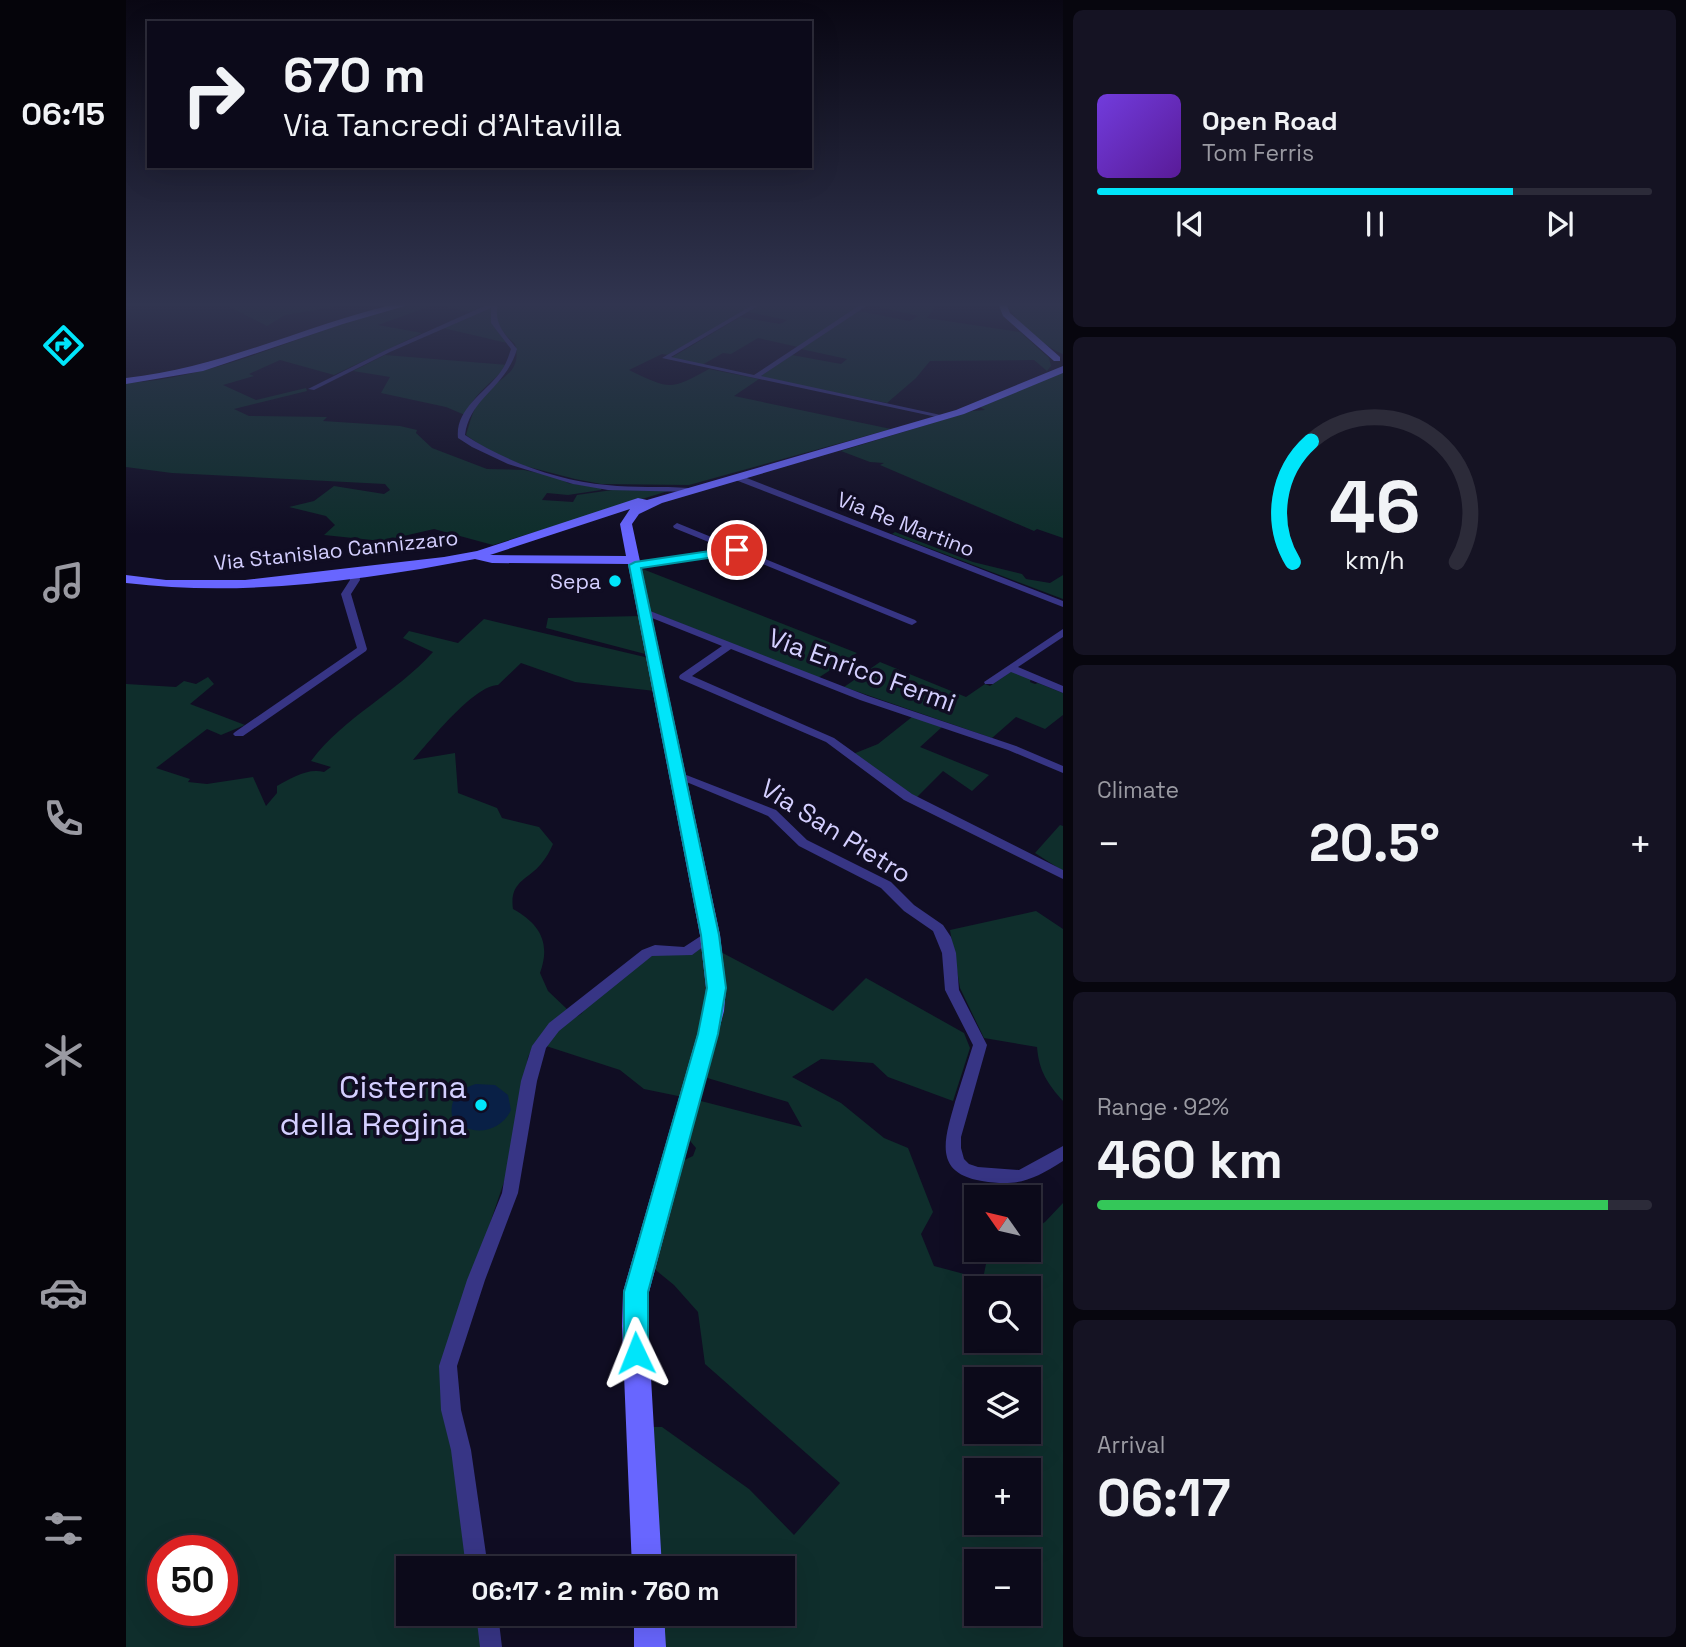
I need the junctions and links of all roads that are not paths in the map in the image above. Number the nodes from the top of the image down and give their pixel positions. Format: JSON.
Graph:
{"nodes":[{"id":1,"x":330,"y":380,"type":"edge"},
{"id":2,"x":498,"y":380,"type":"edge"},
{"id":3,"x":769,"y":380,"type":"edge"},
{"id":4,"x":1036,"y":380,"type":"edge"},
{"id":5,"x":312,"y":389,"type":"dead end"},
{"id":6,"x":946,"y":417,"type":"junction"},
{"id":7,"x":736,"y":477,"type":"junction"},
{"id":8,"x":689,"y":490,"type":"junction"},
{"id":9,"x":639,"y":508,"type":"junction"},
{"id":10,"x":677,"y":526,"type":"dead end"},
{"id":11,"x":561,"y":528,"type":"junction"},
{"id":12,"x":737,"y":550,"type":"junction"},
{"id":13,"x":475,"y":555,"type":"junction"},
{"id":14,"x":634,"y":562,"type":"junction"},
{"id":15,"x":354,"y":572,"type":"junction"},
{"id":16,"x":126,"y":579,"type":"edge"},
{"id":17,"x":1063,"y":604,"type":"edge"},
{"id":18,"x":645,"y":612,"type":"junction"},
{"id":19,"x":912,"y":622,"type":"dead end"},
{"id":20,"x":1063,"y":632,"type":"edge"},
{"id":21,"x":729,"y":646,"type":"junction"},
{"id":22,"x":1010,"y":668,"type":"junction"},
{"id":23,"x":989,"y":682,"type":"dead end"},
{"id":24,"x":1063,"y":690,"type":"edge"},
{"id":25,"x":239,"y":734,"type":"dead end"},
{"id":26,"x":1063,"y":770,"type":"edge"},
{"id":27,"x":676,"y":774,"type":"junction"},
{"id":28,"x":1063,"y":875,"type":"edge"},
{"id":29,"x":710,"y":935,"type":"junction"},
{"id":30,"x":1063,"y":1153,"type":"edge"},
{"id":31,"x":475,"y":1556,"type":"edge"},
{"id":32,"x":646,"y":1556,"type":"edge"},
{"id":33,"x":488,"y":1626,"type":"edge"},
{"id":34,"x":649,"y":1626,"type":"edge"},
{"id":35,"x":491,"y":1647,"type":"edge"},
{"id":36,"x":650,"y":1647,"type":"edge"}],
"edges":[{"from":1,"to":5,"type":"street"},
{"from":2,"to":8,"type":"street"},
{"from":3,"to":6,"type":"street"},
{"from":4,"to":6,"type":"main road"},
{"from":6,"to":7,"type":"main road"},
{"from":7,"to":8,"type":"main road"},
{"from":7,"to":17,"type":"street","name":"Via Re Martino"},
{"from":8,"to":9,"type":"main road"},
{"from":8,"to":11,"type":"main road"},
{"from":9,"to":11,"type":"main road"},
{"from":9,"to":14,"type":"main road"},
{"from":10,"to":12,"type":"street"},
{"from":11,"to":13,"type":"main road"},
{"from":12,"to":14,"type":"street"},
{"from":12,"to":19,"type":"street"},
{"from":13,"to":14,"type":"main road","name":"Via Stanislao Cannizzaro"},
{"from":13,"to":15,"type":"main road","name":"Via Stanislao Cannizzaro"},
{"from":14,"to":18,"type":"main road"},
{"from":15,"to":16,"type":"main road","name":"Via Stanislao Cannizzaro"},
{"from":15,"to":25,"type":"street"},
{"from":18,"to":21,"type":"street","name":"Via Enrico Fermi"},
{"from":18,"to":27,"type":"main road"},
{"from":20,"to":22,"type":"street"},
{"from":21,"to":26,"type":"street","name":"Via Enrico Fermi"},
{"from":21,"to":28,"type":"street"},
{"from":22,"to":23,"type":"street"},
{"from":22,"to":24,"type":"street"},
{"from":27,"to":29,"type":"main road"},
{"from":27,"to":30,"type":"street","name":"Via San Pietro"},
{"from":29,"to":31,"type":"street"},
{"from":29,"to":32,"type":"main road"},
{"from":33,"to":35,"type":"street"},
{"from":34,"to":36,"type":"main road"}]}
